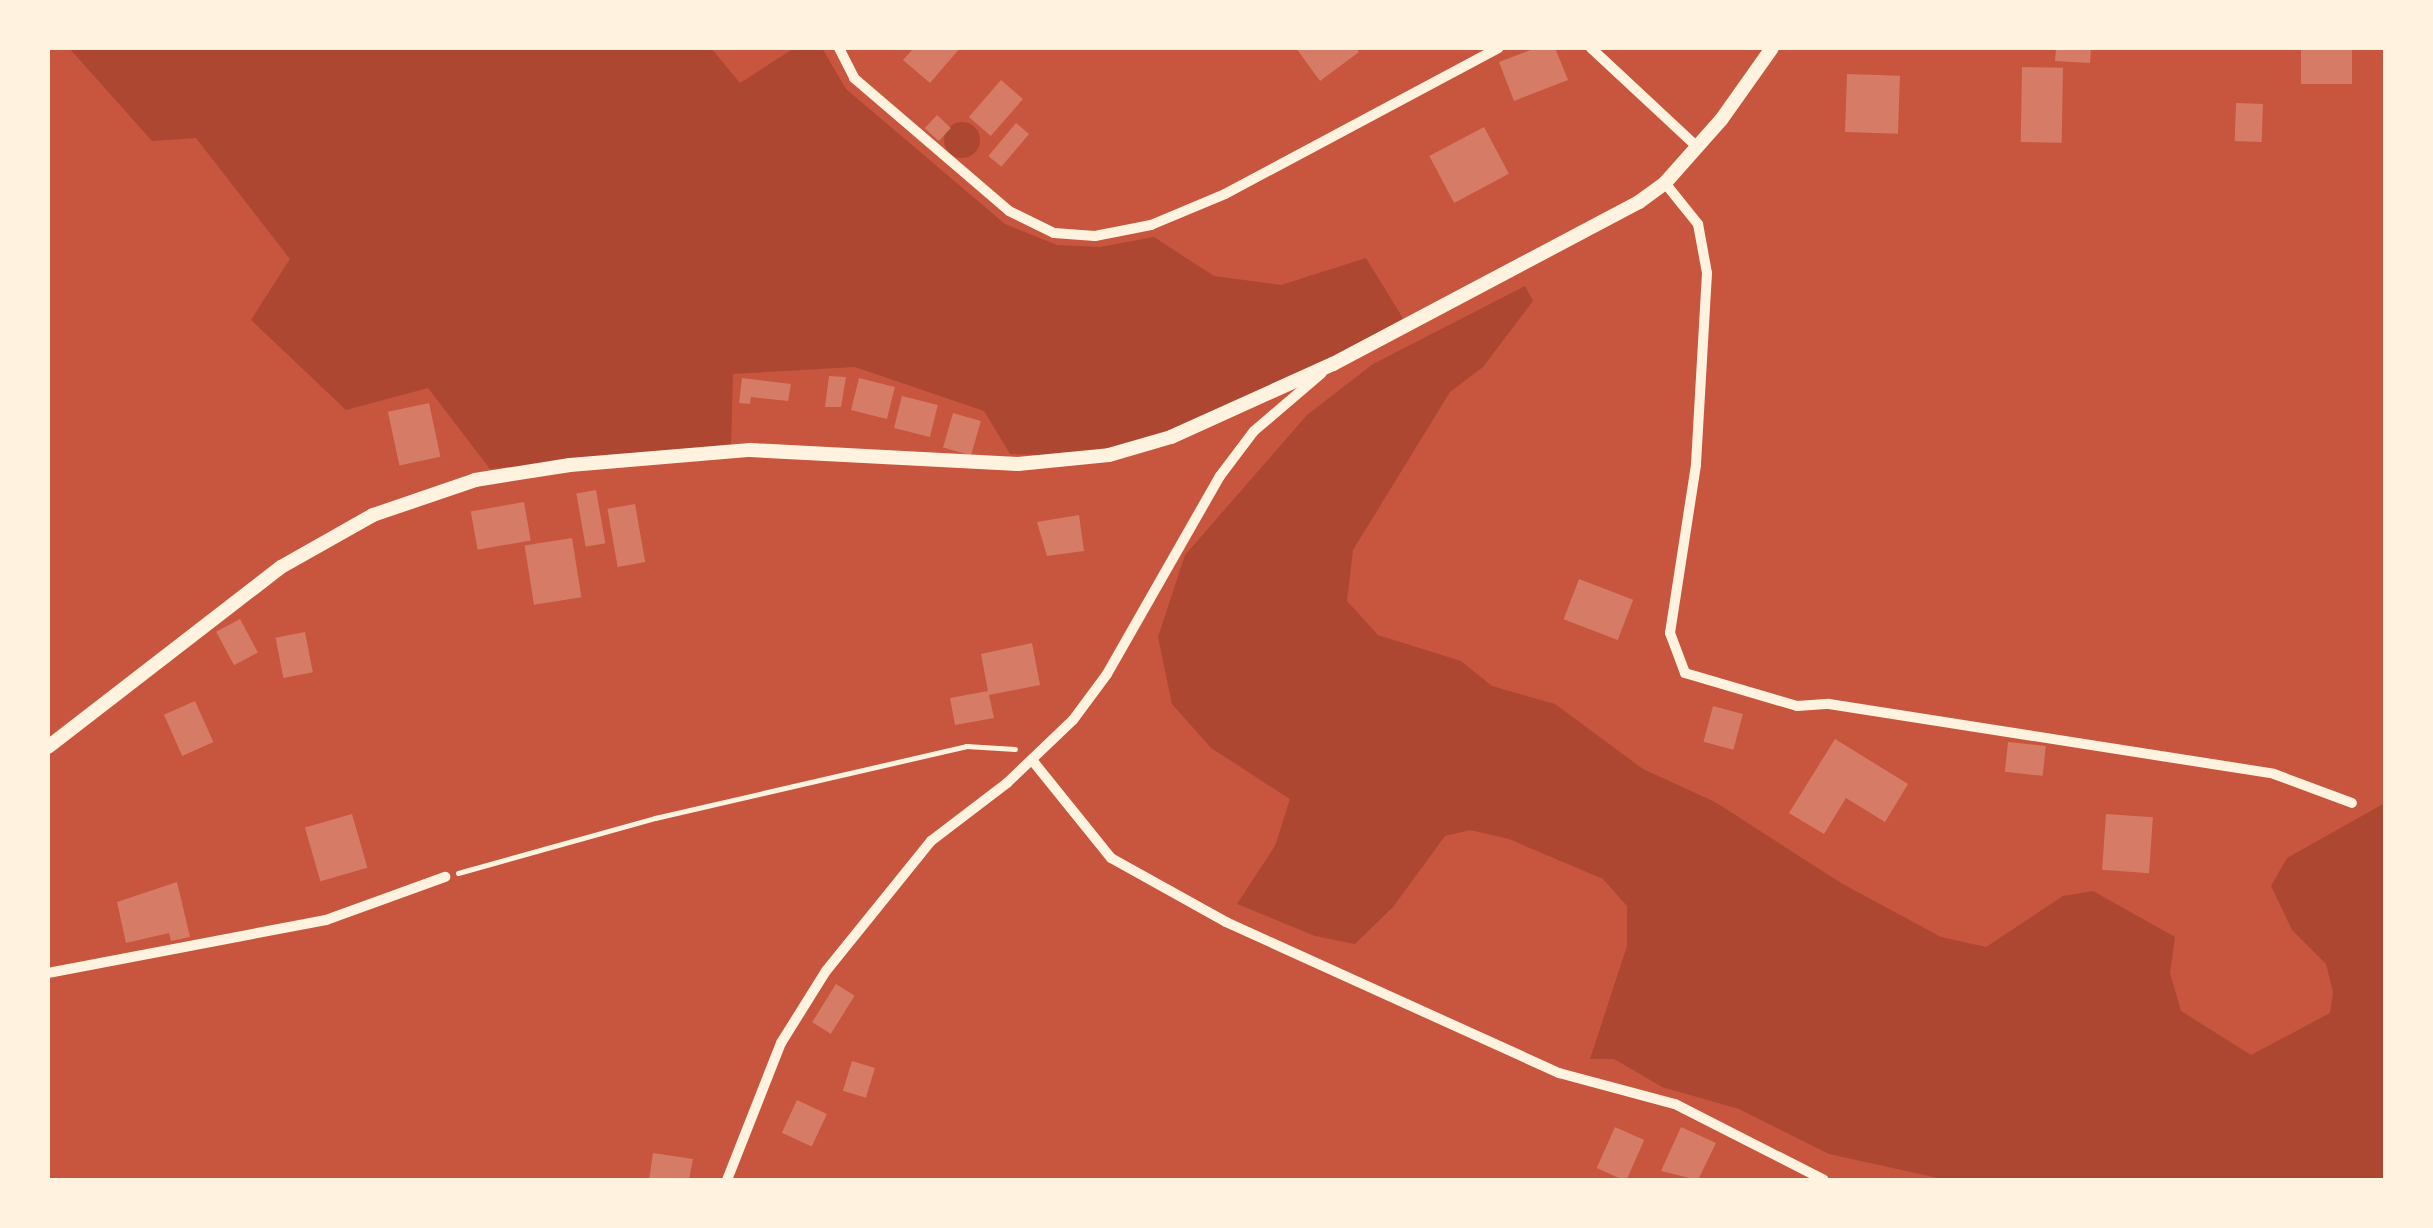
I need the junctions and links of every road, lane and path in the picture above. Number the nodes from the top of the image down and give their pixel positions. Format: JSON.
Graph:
{"nodes":[{"id":1,"x":838,"y":48,"type":"edge"},
{"id":2,"x":1499,"y":48,"type":"edge"},
{"id":3,"x":1591,"y":48,"type":"edge"},
{"id":4,"x":1772,"y":48,"type":"edge"},
{"id":5,"x":1696,"y":146,"type":"junction"},
{"id":6,"x":1665,"y":183,"type":"junction"},
{"id":7,"x":1333,"y":364,"type":"junction"},
{"id":8,"x":48,"y":747,"type":"edge"},
{"id":9,"x":1032,"y":760,"type":"junction"},
{"id":10,"x":2352,"y":804,"type":"dead end"},
{"id":11,"x":446,"y":877,"type":"joint"},
{"id":12,"x":48,"y":972,"type":"edge"},
{"id":13,"x":727,"y":1180,"type":"edge"},
{"id":14,"x":1824,"y":1180,"type":"edge"}],
"edges":[{"from":1,"to":2,"type":"street"},
{"from":3,"to":5,"type":"street"},
{"from":4,"to":5,"type":"street"},
{"from":5,"to":6,"type":"street"},
{"from":6,"to":7,"type":"street"},
{"from":6,"to":10,"type":"street"},
{"from":7,"to":8,"type":"street"},
{"from":7,"to":9,"type":"street"},
{"from":9,"to":11,"type":"path"},
{"from":9,"to":13,"type":"street"},
{"from":9,"to":14,"type":"street"},
{"from":11,"to":12,"type":"street"}]}
